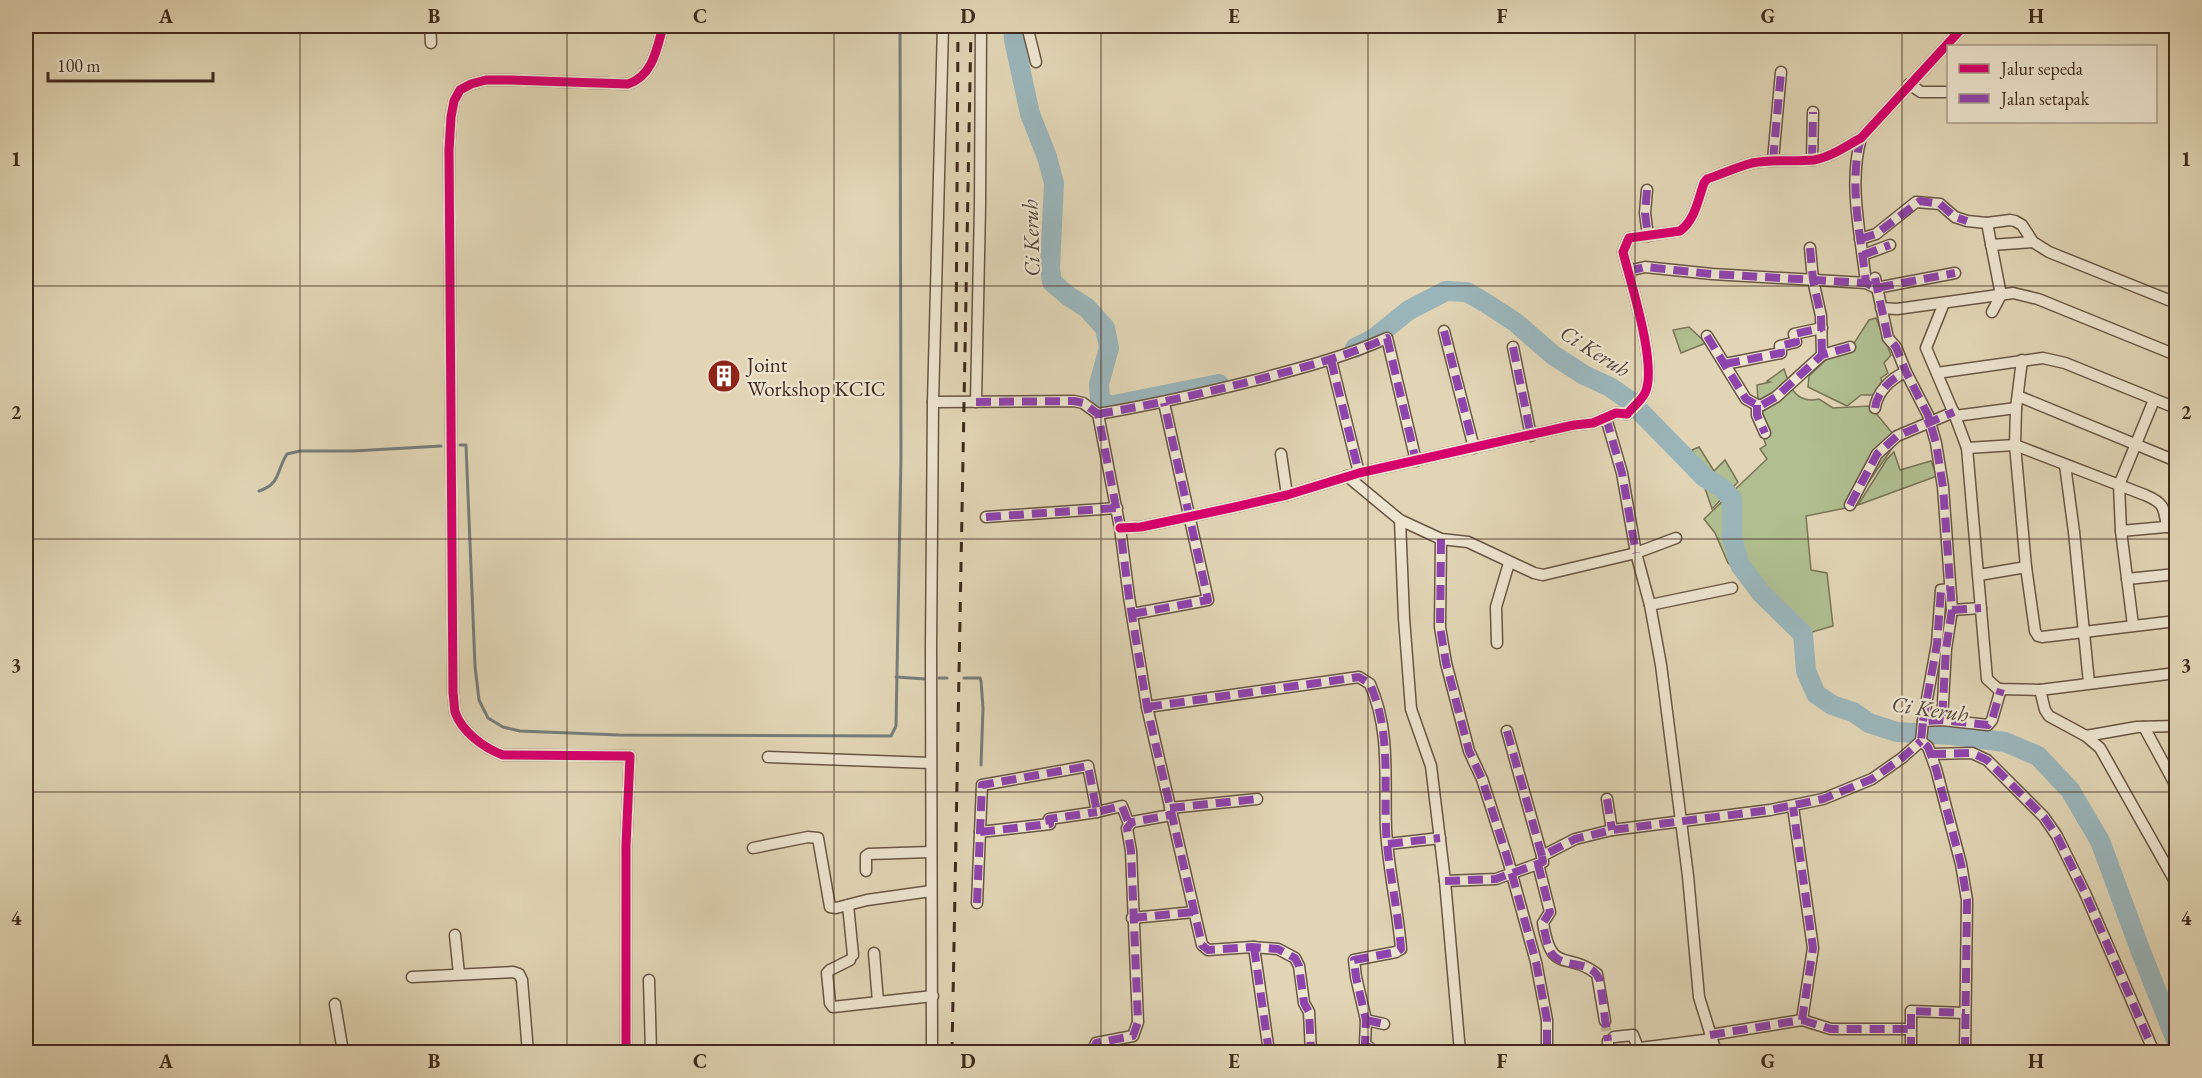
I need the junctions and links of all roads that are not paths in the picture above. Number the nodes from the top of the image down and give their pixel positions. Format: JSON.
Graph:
{"nodes":[{"id":1,"x":430,"y":26,"type":"edge"},
{"id":2,"x":663,"y":26,"type":"edge"},
{"id":3,"x":943,"y":26,"type":"edge"},
{"id":4,"x":981,"y":26,"type":"edge"},
{"id":5,"x":1027,"y":26,"type":"edge"},
{"id":6,"x":1964,"y":26,"type":"edge"},
{"id":7,"x":431,"y":43,"type":"dead end"},
{"id":8,"x":1950,"y":45,"type":"edge"},
{"id":9,"x":1943,"y":55,"type":"edge"},
{"id":10,"x":1036,"y":62,"type":"dead end"},
{"id":11,"x":1781,"y":72,"type":"dead end"},
{"id":12,"x":1912,"y":87,"type":"junction"},
{"id":13,"x":1947,"y":92,"type":"edge"},
{"id":14,"x":1813,"y":112,"type":"dead end"},
{"id":15,"x":1861,"y":138,"type":"junction"},
{"id":16,"x":1773,"y":160,"type":"junction"},
{"id":17,"x":1812,"y":160,"type":"junction"},
{"id":18,"x":1647,"y":190,"type":"dead end"},
{"id":19,"x":1987,"y":223,"type":"junction"},
{"id":20,"x":1648,"y":236,"type":"junction"},
{"id":21,"x":1862,"y":238,"type":"junction"},
{"id":22,"x":2032,"y":242,"type":"junction"},
{"id":23,"x":1890,"y":245,"type":"dead end"},
{"id":24,"x":1991,"y":245,"type":"junction"},
{"id":25,"x":1810,"y":248,"type":"dead end"},
{"id":26,"x":1867,"y":254,"type":"junction"},
{"id":27,"x":1628,"y":271,"type":"junction"},
{"id":28,"x":1955,"y":273,"type":"dead end"},
{"id":29,"x":1813,"y":280,"type":"junction"},
{"id":30,"x":1873,"y":284,"type":"junction"},
{"id":31,"x":2001,"y":295,"type":"junction"},
{"id":32,"x":1944,"y":303,"type":"junction"},
{"id":33,"x":2176,"y":303,"type":"edge"},
{"id":34,"x":1881,"y":308,"type":"junction"},
{"id":35,"x":1992,"y":312,"type":"dead end"},
{"id":36,"x":1822,"y":328,"type":"junction"},
{"id":37,"x":1444,"y":331,"type":"dead end"},
{"id":38,"x":1707,"y":336,"type":"dead end"},
{"id":39,"x":1513,"y":347,"type":"dead end"},
{"id":40,"x":1850,"y":347,"type":"dead end"},
{"id":41,"x":2176,"y":354,"type":"edge"},
{"id":42,"x":1822,"y":355,"type":"junction"},
{"id":43,"x":1331,"y":360,"type":"junction"},
{"id":44,"x":2022,"y":360,"type":"junction"},
{"id":45,"x":1725,"y":364,"type":"junction"},
{"id":46,"x":1937,"y":373,"type":"junction"},
{"id":47,"x":1901,"y":374,"type":"junction"},
{"id":48,"x":2018,"y":396,"type":"junction"},
{"id":49,"x":2154,"y":400,"type":"junction"},
{"id":50,"x":933,"y":402,"type":"junction"},
{"id":51,"x":976,"y":402,"type":"junction"},
{"id":52,"x":1164,"y":403,"type":"junction"},
{"id":53,"x":1757,"y":405,"type":"junction"},
{"id":54,"x":1875,"y":408,"type":"dead end"},
{"id":55,"x":2016,"y":408,"type":"junction"},
{"id":56,"x":2176,"y":408,"type":"edge"},
{"id":57,"x":1098,"y":414,"type":"junction"},
{"id":58,"x":1955,"y":414,"type":"junction"},
{"id":59,"x":1606,"y":418,"type":"junction"},
{"id":60,"x":1925,"y":423,"type":"junction"},
{"id":61,"x":1765,"y":433,"type":"dead end"},
{"id":62,"x":1530,"y":436,"type":"junction"},
{"id":63,"x":2136,"y":443,"type":"junction"},
{"id":64,"x":2015,"y":445,"type":"junction"},
{"id":65,"x":1474,"y":448,"type":"junction"},
{"id":66,"x":1967,"y":448,"type":"junction"},
{"id":67,"x":1281,"y":454,"type":"dead end"},
{"id":68,"x":1416,"y":461,"type":"junction"},
{"id":69,"x":2176,"y":461,"type":"edge"},
{"id":70,"x":2065,"y":465,"type":"junction"},
{"id":71,"x":1359,"y":473,"type":"junction"},
{"id":72,"x":1347,"y":476,"type":"junction"},
{"id":73,"x":2119,"y":485,"type":"junction"},
{"id":74,"x":1287,"y":495,"type":"junction"},
{"id":75,"x":1850,"y":505,"type":"dead end"},
{"id":76,"x":1116,"y":508,"type":"junction"},
{"id":77,"x":1188,"y":516,"type":"junction"},
{"id":78,"x":986,"y":517,"type":"dead end"},
{"id":79,"x":1400,"y":520,"type":"junction"},
{"id":80,"x":2172,"y":526,"type":"edge"},
{"id":81,"x":1120,"y":528,"type":"junction"},
{"id":82,"x":2121,"y":531,"type":"junction"},
{"id":83,"x":1676,"y":538,"type":"dead end"},
{"id":84,"x":1441,"y":539,"type":"junction"},
{"id":85,"x":1636,"y":553,"type":"junction"},
{"id":86,"x":1509,"y":562,"type":"junction"},
{"id":87,"x":2026,"y":567,"type":"junction"},
{"id":88,"x":2176,"y":574,"type":"edge"},
{"id":89,"x":1978,"y":575,"type":"junction"},
{"id":90,"x":2127,"y":579,"type":"junction"},
{"id":91,"x":1732,"y":588,"type":"dead end"},
{"id":92,"x":1947,"y":589,"type":"junction"},
{"id":93,"x":1650,"y":605,"type":"junction"},
{"id":94,"x":1981,"y":608,"type":"junction"},
{"id":95,"x":1952,"y":610,"type":"junction"},
{"id":96,"x":1131,"y":614,"type":"junction"},
{"id":97,"x":2176,"y":621,"type":"edge"},
{"id":98,"x":2133,"y":625,"type":"junction"},
{"id":99,"x":2084,"y":632,"type":"junction"},
{"id":100,"x":1497,"y":643,"type":"dead end"},
{"id":101,"x":2176,"y":673,"type":"edge"},
{"id":102,"x":2089,"y":684,"type":"junction"},
{"id":103,"x":2001,"y":689,"type":"junction"},
{"id":104,"x":2040,"y":690,"type":"junction"},
{"id":105,"x":1147,"y":707,"type":"junction"},
{"id":106,"x":1942,"y":720,"type":"junction"},
{"id":107,"x":1923,"y":722,"type":"junction"},
{"id":108,"x":2176,"y":726,"type":"edge"},
{"id":109,"x":2144,"y":727,"type":"junction"},
{"id":110,"x":1507,"y":731,"type":"dead end"},
{"id":111,"x":2086,"y":736,"type":"junction"},
{"id":112,"x":1921,"y":739,"type":"junction"},
{"id":113,"x":1931,"y":754,"type":"junction"},
{"id":114,"x":768,"y":757,"type":"dead end"},
{"id":115,"x":930,"y":763,"type":"junction"},
{"id":116,"x":2175,"y":780,"type":"edge"},
{"id":117,"x":1607,"y":799,"type":"dead end"},
{"id":118,"x":1257,"y":800,"type":"dead end"},
{"id":119,"x":1793,"y":811,"type":"junction"},
{"id":120,"x":1097,"y":812,"type":"junction"},
{"id":121,"x":1171,"y":812,"type":"junction"},
{"id":122,"x":1682,"y":820,"type":"junction"},
{"id":123,"x":1129,"y":824,"type":"junction"},
{"id":124,"x":1612,"y":830,"type":"junction"},
{"id":125,"x":980,"y":832,"type":"junction"},
{"id":126,"x":1440,"y":838,"type":"junction"},
{"id":127,"x":1388,"y":844,"type":"junction"},
{"id":128,"x":753,"y":848,"type":"dead end"},
{"id":129,"x":930,"y":852,"type":"junction"},
{"id":130,"x":1540,"y":860,"type":"junction"},
{"id":131,"x":866,"y":871,"type":"dead end"},
{"id":132,"x":1512,"y":874,"type":"junction"},
{"id":133,"x":1445,"y":881,"type":"junction"},
{"id":134,"x":2176,"y":883,"type":"edge"},
{"id":135,"x":931,"y":891,"type":"junction"},
{"id":136,"x":977,"y":903,"type":"dead end"},
{"id":137,"x":848,"y":905,"type":"junction"},
{"id":138,"x":1194,"y":912,"type":"junction"},
{"id":139,"x":1132,"y":918,"type":"junction"},
{"id":140,"x":455,"y":935,"type":"dead end"},
{"id":141,"x":1254,"y":947,"type":"junction"},
{"id":142,"x":874,"y":953,"type":"dead end"},
{"id":143,"x":459,"y":974,"type":"junction"},
{"id":144,"x":412,"y":977,"type":"dead end"},
{"id":145,"x":649,"y":980,"type":"dead end"},
{"id":146,"x":933,"y":996,"type":"junction"},
{"id":147,"x":878,"y":1002,"type":"junction"},
{"id":148,"x":335,"y":1004,"type":"dead end"},
{"id":149,"x":1965,"y":1013,"type":"junction"},
{"id":150,"x":1366,"y":1020,"type":"junction"},
{"id":151,"x":1802,"y":1020,"type":"junction"},
{"id":152,"x":1605,"y":1021,"type":"tunnel mouth"},
{"id":153,"x":1384,"y":1024,"type":"dead end"},
{"id":154,"x":1910,"y":1029,"type":"junction"},
{"id":155,"x":1711,"y":1037,"type":"junction"},
{"id":156,"x":1610,"y":1044,"type":"edge"},
{"id":157,"x":343,"y":1053,"type":"edge"},
{"id":158,"x":528,"y":1053,"type":"edge"},
{"id":159,"x":626,"y":1053,"type":"edge"},
{"id":160,"x":651,"y":1053,"type":"edge"},
{"id":161,"x":932,"y":1053,"type":"edge"},
{"id":162,"x":1092,"y":1053,"type":"edge"},
{"id":163,"x":1269,"y":1053,"type":"edge"},
{"id":164,"x":1311,"y":1053,"type":"edge"},
{"id":165,"x":1375,"y":1053,"type":"edge"},
{"id":166,"x":1460,"y":1053,"type":"edge"},
{"id":167,"x":1547,"y":1053,"type":"edge"},
{"id":168,"x":1716,"y":1053,"type":"edge"},
{"id":169,"x":1911,"y":1053,"type":"edge"},
{"id":170,"x":1965,"y":1053,"type":"edge"},
{"id":171,"x":2154,"y":1053,"type":"edge"}],
"edges":[{"from":1,"to":7,"type":"street"},
{"from":2,"to":159,"type":"street"},
{"from":3,"to":50,"type":"street"},
{"from":4,"to":51,"type":"street"},
{"from":5,"to":10,"type":"street"},
{"from":6,"to":8,"type":"street"},
{"from":9,"to":12,"type":"street"},
{"from":11,"to":16,"type":"street"},
{"from":12,"to":13,"type":"street"},
{"from":12,"to":15,"type":"street"},
{"from":14,"to":17,"type":"street"},
{"from":15,"to":17,"type":"street"},
{"from":15,"to":21,"type":"street"},
{"from":16,"to":17,"type":"street"},
{"from":16,"to":20,"type":"street"},
{"from":18,"to":20,"type":"street"},
{"from":19,"to":21,"type":"street"},
{"from":19,"to":22,"type":"street"},
{"from":19,"to":24,"type":"street"},
{"from":20,"to":27,"type":"street"},
{"from":21,"to":26,"type":"street"},
{"from":22,"to":24,"type":"street"},
{"from":22,"to":33,"type":"street"},
{"from":23,"to":26,"type":"street"},
{"from":24,"to":31,"type":"street"},
{"from":25,"to":29,"type":"street"},
{"from":26,"to":30,"type":"street"},
{"from":27,"to":29,"type":"street"},
{"from":27,"to":59,"type":"street"},
{"from":28,"to":30,"type":"street"},
{"from":29,"to":30,"type":"street"},
{"from":29,"to":36,"type":"street"},
{"from":30,"to":34,"type":"street"},
{"from":31,"to":32,"type":"street"},
{"from":31,"to":35,"type":"street"},
{"from":31,"to":41,"type":"street"},
{"from":32,"to":34,"type":"street"},
{"from":32,"to":46,"type":"street"},
{"from":34,"to":47,"type":"street"},
{"from":36,"to":42,"type":"street"},
{"from":36,"to":45,"type":"street"},
{"from":37,"to":65,"type":"street"},
{"from":38,"to":45,"type":"street"},
{"from":39,"to":62,"type":"street"},
{"from":40,"to":42,"type":"street"},
{"from":42,"to":53,"type":"street"},
{"from":43,"to":52,"type":"street"},
{"from":43,"to":68,"type":"street"},
{"from":43,"to":71,"type":"street"},
{"from":44,"to":46,"type":"street"},
{"from":44,"to":48,"type":"street"},
{"from":44,"to":49,"type":"street"},
{"from":45,"to":53,"type":"street"},
{"from":46,"to":58,"type":"street"},
{"from":47,"to":54,"type":"street"},
{"from":47,"to":60,"type":"street"},
{"from":48,"to":55,"type":"street"},
{"from":48,"to":63,"type":"street"},
{"from":49,"to":56,"type":"street"},
{"from":49,"to":63,"type":"street"},
{"from":50,"to":51,"type":"street"},
{"from":50,"to":115,"type":"street"},
{"from":51,"to":57,"type":"street"},
{"from":52,"to":57,"type":"street"},
{"from":52,"to":77,"type":"street"},
{"from":53,"to":61,"type":"street"},
{"from":55,"to":58,"type":"street"},
{"from":55,"to":64,"type":"street"},
{"from":57,"to":76,"type":"street"},
{"from":58,"to":60,"type":"street"},
{"from":58,"to":66,"type":"street"},
{"from":59,"to":62,"type":"street"},
{"from":59,"to":85,"type":"street"},
{"from":60,"to":75,"type":"street"},
{"from":60,"to":92,"type":"street"},
{"from":62,"to":65,"type":"street"},
{"from":63,"to":69,"type":"street"},
{"from":63,"to":73,"type":"street"},
{"from":64,"to":66,"type":"street"},
{"from":64,"to":70,"type":"street"},
{"from":64,"to":87,"type":"street"},
{"from":65,"to":68,"type":"street"},
{"from":66,"to":89,"type":"street"},
{"from":67,"to":74,"type":"street"},
{"from":68,"to":71,"type":"street"},
{"from":70,"to":73,"type":"street"},
{"from":70,"to":99,"type":"street"},
{"from":71,"to":72,"type":"street"},
{"from":72,"to":74,"type":"street"},
{"from":72,"to":79,"type":"street"},
{"from":73,"to":80,"type":"street"},
{"from":73,"to":82,"type":"street"},
{"from":74,"to":77,"type":"street"},
{"from":76,"to":78,"type":"street"},
{"from":76,"to":81,"type":"street"},
{"from":77,"to":81,"type":"street"},
{"from":77,"to":96,"type":"street"},
{"from":79,"to":84,"type":"street"},
{"from":79,"to":126,"type":"street"},
{"from":80,"to":82,"type":"street"},
{"from":81,"to":96,"type":"street"},
{"from":82,"to":90,"type":"street"},
{"from":83,"to":85,"type":"street"},
{"from":84,"to":86,"type":"street"},
{"from":84,"to":132,"type":"street"},
{"from":85,"to":86,"type":"street"},
{"from":85,"to":93,"type":"street"},
{"from":86,"to":100,"type":"street"},
{"from":87,"to":89,"type":"street"},
{"from":87,"to":99,"type":"street"},
{"from":88,"to":90,"type":"street"},
{"from":89,"to":94,"type":"street"},
{"from":90,"to":98,"type":"street"},
{"from":91,"to":93,"type":"street"},
{"from":92,"to":95,"type":"street"},
{"from":92,"to":107,"type":"street"},
{"from":93,"to":122,"type":"street"},
{"from":94,"to":95,"type":"street"},
{"from":94,"to":103,"type":"street"},
{"from":95,"to":106,"type":"street"},
{"from":96,"to":105,"type":"street"},
{"from":97,"to":98,"type":"street"},
{"from":98,"to":99,"type":"street"},
{"from":99,"to":102,"type":"street"},
{"from":101,"to":102,"type":"street"},
{"from":102,"to":104,"type":"street"},
{"from":103,"to":104,"type":"street"},
{"from":103,"to":106,"type":"street"},
{"from":104,"to":111,"type":"street"},
{"from":105,"to":121,"type":"street"},
{"from":105,"to":127,"type":"street"},
{"from":106,"to":107,"type":"street"},
{"from":107,"to":112,"type":"street"},
{"from":108,"to":109,"type":"street"},
{"from":109,"to":111,"type":"street"},
{"from":109,"to":116,"type":"street"},
{"from":110,"to":130,"type":"street"},
{"from":111,"to":134,"type":"street"},
{"from":112,"to":113,"type":"street"},
{"from":112,"to":119,"type":"street"},
{"from":113,"to":149,"type":"street"},
{"from":113,"to":171,"type":"street"},
{"from":114,"to":115,"type":"street"},
{"from":115,"to":129,"type":"street"},
{"from":117,"to":124,"type":"street"},
{"from":118,"to":121,"type":"street"},
{"from":119,"to":122,"type":"street"},
{"from":119,"to":151,"type":"street"},
{"from":120,"to":123,"type":"street"},
{"from":120,"to":125,"type":"street"},
{"from":120,"to":125,"type":"street"},
{"from":121,"to":123,"type":"street"},
{"from":121,"to":138,"type":"street"},
{"from":122,"to":124,"type":"street"},
{"from":122,"to":155,"type":"street"},
{"from":123,"to":139,"type":"street"},
{"from":124,"to":130,"type":"street"},
{"from":125,"to":136,"type":"street"},
{"from":126,"to":127,"type":"street"},
{"from":126,"to":133,"type":"street"},
{"from":127,"to":150,"type":"street"},
{"from":128,"to":137,"type":"street"},
{"from":129,"to":131,"type":"street"},
{"from":129,"to":135,"type":"street"},
{"from":130,"to":132,"type":"street"},
{"from":130,"to":152,"type":"street"},
{"from":132,"to":133,"type":"street"},
{"from":132,"to":167,"type":"street"},
{"from":133,"to":166,"type":"street"},
{"from":135,"to":137,"type":"street"},
{"from":135,"to":146,"type":"street"},
{"from":137,"to":147,"type":"street"},
{"from":138,"to":139,"type":"street"},
{"from":138,"to":141,"type":"street"},
{"from":139,"to":162,"type":"street"},
{"from":140,"to":143,"type":"street"},
{"from":141,"to":163,"type":"street"},
{"from":141,"to":164,"type":"street"},
{"from":142,"to":147,"type":"street"},
{"from":143,"to":144,"type":"street"},
{"from":143,"to":158,"type":"street"},
{"from":145,"to":160,"type":"street"},
{"from":146,"to":147,"type":"street"},
{"from":146,"to":161,"type":"street"},
{"from":148,"to":157,"type":"street"},
{"from":149,"to":154,"type":"street"},
{"from":149,"to":170,"type":"street"},
{"from":150,"to":153,"type":"street"},
{"from":150,"to":165,"type":"street"},
{"from":151,"to":154,"type":"street"},
{"from":151,"to":155,"type":"street"},
{"from":154,"to":169,"type":"street"},
{"from":155,"to":156,"type":"street"},
{"from":155,"to":168,"type":"street"}]}
